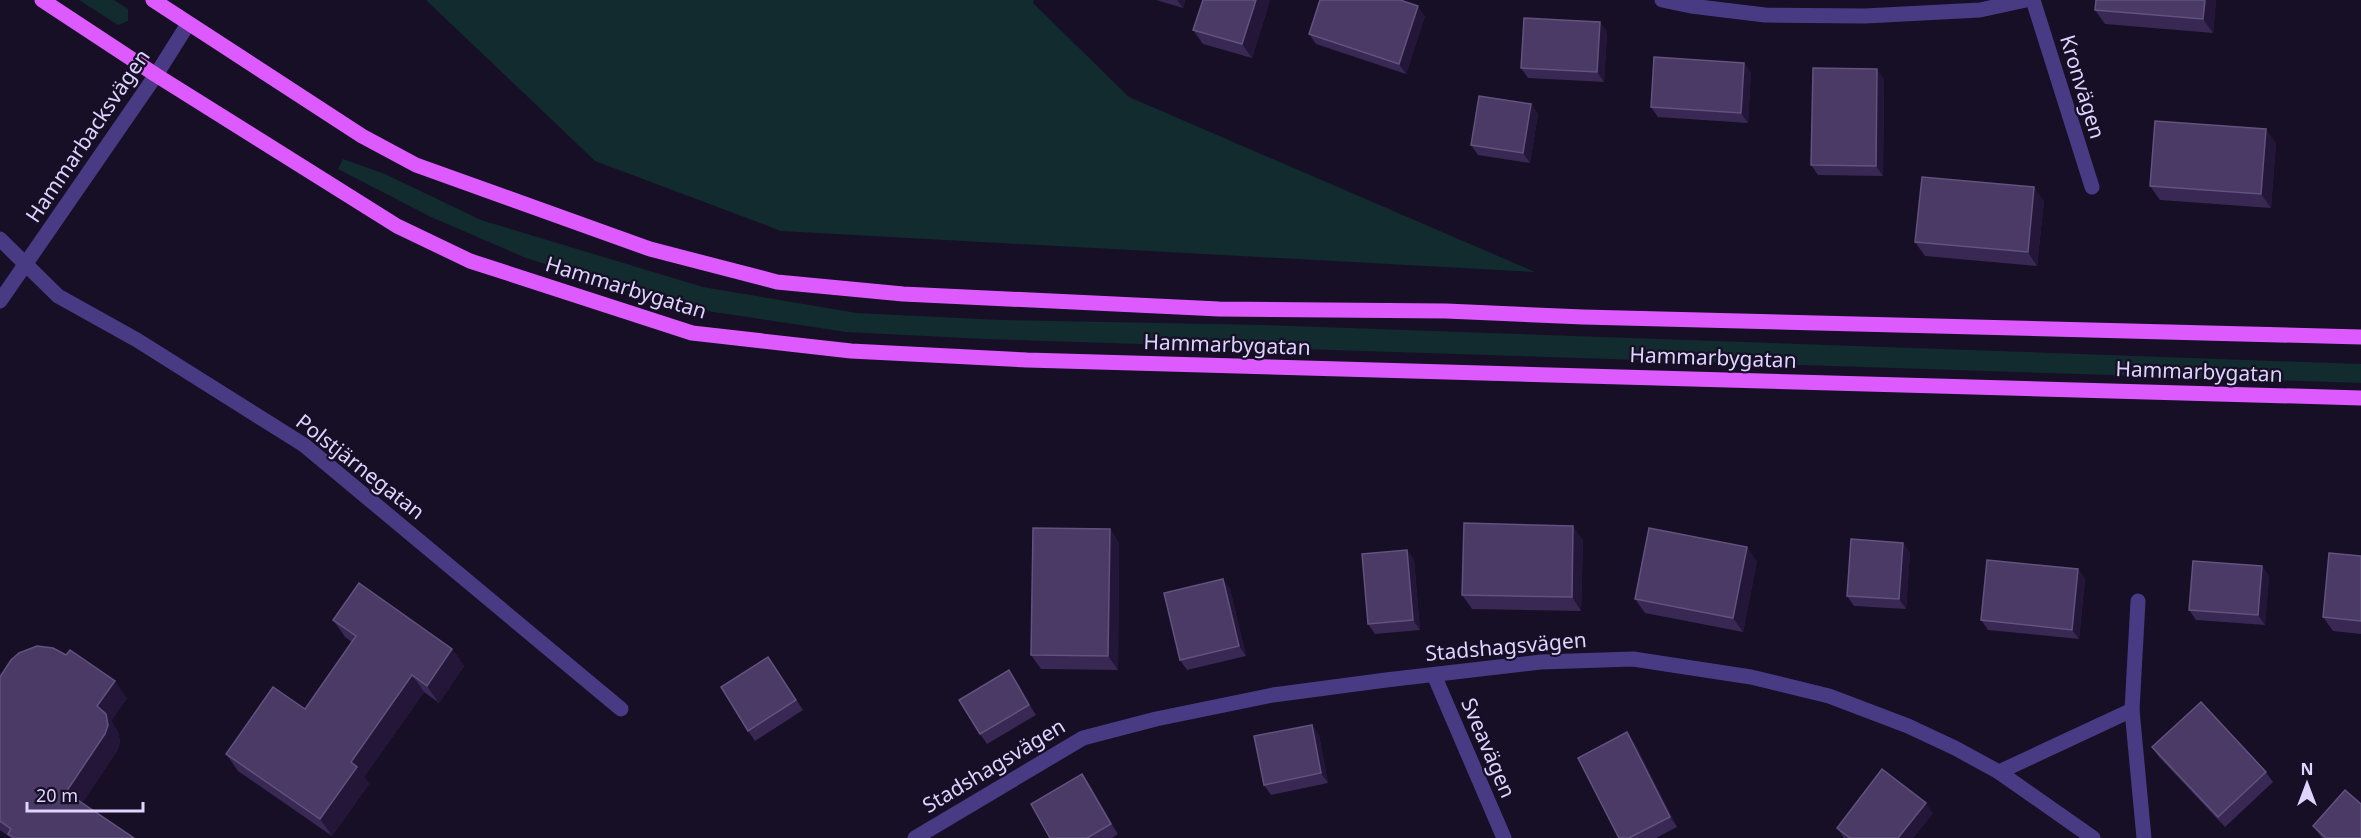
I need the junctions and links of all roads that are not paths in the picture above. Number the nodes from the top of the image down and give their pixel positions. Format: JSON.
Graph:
{"nodes":[{"id":1,"x":42,"y":0,"type":"edge"},
{"id":2,"x":153,"y":0,"type":"edge"},
{"id":3,"x":1662,"y":0,"type":"edge"},
{"id":4,"x":2026,"y":0,"type":"edge"},
{"id":5,"x":2033,"y":0,"type":"edge"},
{"id":6,"x":188,"y":24,"type":"junction"},
{"id":7,"x":156,"y":75,"type":"junction"},
{"id":8,"x":2092,"y":187,"type":"dead end"},
{"id":9,"x":0,"y":239,"type":"edge"},
{"id":10,"x":26,"y":264,"type":"junction"},
{"id":11,"x":0,"y":301,"type":"edge"},
{"id":12,"x":2361,"y":337,"type":"edge"},
{"id":13,"x":2361,"y":398,"type":"edge"},
{"id":14,"x":2138,"y":601,"type":"dead end"},
{"id":15,"x":1434,"y":675,"type":"junction"},
{"id":16,"x":621,"y":709,"type":"dead end"},
{"id":17,"x":2132,"y":710,"type":"junction"},
{"id":18,"x":1999,"y":772,"type":"junction"},
{"id":19,"x":915,"y":838,"type":"edge"},
{"id":20,"x":1504,"y":838,"type":"edge"},
{"id":21,"x":2093,"y":838,"type":"edge"},
{"id":22,"x":2144,"y":838,"type":"edge"}],
"edges":[{"from":1,"to":7,"type":"main road","name":"Hammarbygatan"},
{"from":2,"to":6,"type":"main road","name":"Hammarbygatan"},
{"from":3,"to":4,"type":"street"},
{"from":5,"to":8,"type":"street","name":"Kronvägen"},
{"from":6,"to":7,"type":"street","name":"Hammarbacksvägen"},
{"from":6,"to":12,"type":"main road","name":"Hammarbygatan"},
{"from":7,"to":10,"type":"street","name":"Hammarbacksvägen"},
{"from":7,"to":13,"type":"main road","name":"Hammarbygatan"},
{"from":9,"to":10,"type":"street","name":"Polstjärnegatan"},
{"from":10,"to":11,"type":"street","name":"Hammarbacksvägen"},
{"from":10,"to":16,"type":"street","name":"Polstjärnegatan"},
{"from":14,"to":17,"type":"street"},
{"from":15,"to":18,"type":"street","name":"Stadshagsvägen"},
{"from":15,"to":19,"type":"street","name":"Stadshagsvägen"},
{"from":15,"to":20,"type":"street","name":"Sveavägen"},
{"from":17,"to":18,"type":"street"},
{"from":17,"to":22,"type":"street"},
{"from":18,"to":21,"type":"street","name":"Stadshagsvägen"}]}
